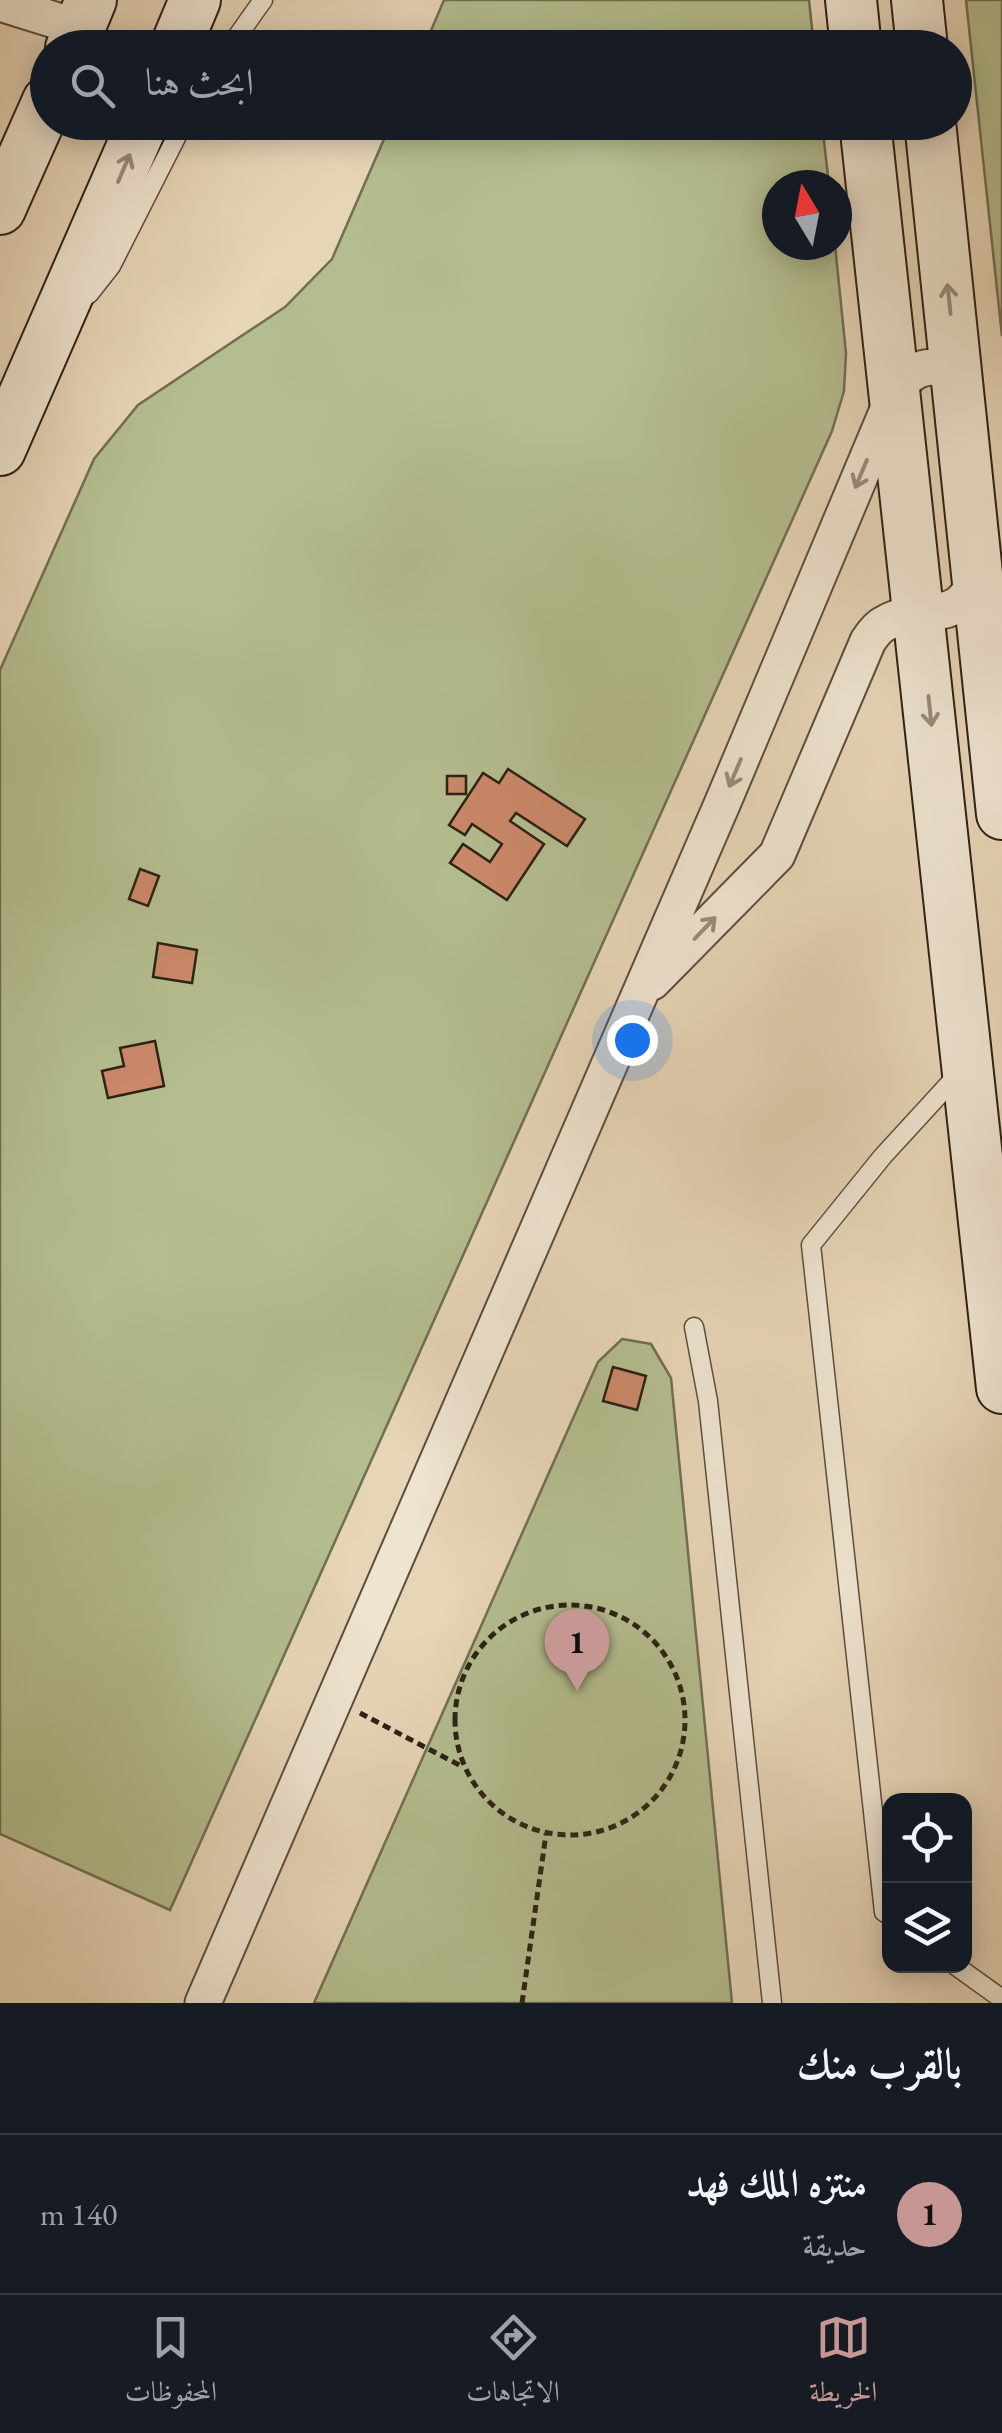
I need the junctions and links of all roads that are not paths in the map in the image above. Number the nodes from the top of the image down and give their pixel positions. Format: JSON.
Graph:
{"nodes":[{"id":1,"x":195,"y":0,"type":"edge"},
{"id":2,"x":262,"y":0,"type":"edge"},
{"id":3,"x":851,"y":0,"type":"edge"},
{"id":4,"x":917,"y":0,"type":"edge"},
{"id":5,"x":0,"y":3,"type":"edge"},
{"id":6,"x":81,"y":25,"type":"edge"},
{"id":7,"x":182,"y":30,"type":"edge"},
{"id":8,"x":241,"y":30,"type":"edge"},
{"id":9,"x":854,"y":30,"type":"edge"},
{"id":10,"x":920,"y":30,"type":"edge"},
{"id":11,"x":31,"y":140,"type":"edge"},
{"id":12,"x":135,"y":140,"type":"edge"},
{"id":13,"x":175,"y":140,"type":"edge"},
{"id":14,"x":867,"y":140,"type":"edge"},
{"id":15,"x":932,"y":140,"type":"edge"},
{"id":16,"x":0,"y":209,"type":"edge"},
{"id":17,"x":34,"y":372,"type":"junction"},
{"id":18,"x":958,"y":381,"type":"junction"},
{"id":19,"x":895,"y":394,"type":"junction"},
{"id":20,"x":0,"y":450,"type":"edge"},
{"id":21,"x":979,"y":568,"type":"junction"},
{"id":22,"x":920,"y":614,"type":"junction"},
{"id":23,"x":1002,"y":814,"type":"edge"},
{"id":24,"x":637,"y":998,"type":"junction"},
{"id":25,"x":985,"y":1060,"type":"edge"},
{"id":26,"x":694,"y":1327,"type":"dead end"},
{"id":27,"x":1002,"y":1388,"type":"edge"},
{"id":28,"x":882,"y":1894,"type":"edge"},
{"id":29,"x":966,"y":1973,"type":"edge"},
{"id":30,"x":1002,"y":1999,"type":"edge"},
{"id":31,"x":203,"y":2003,"type":"edge"},
{"id":32,"x":772,"y":2003,"type":"edge"}],
"edges":[{"from":1,"to":7,"type":"street"},
{"from":2,"to":8,"type":"lane"},
{"from":3,"to":9,"type":"street"},
{"from":4,"to":10,"type":"street"},
{"from":5,"to":6,"type":"street"},
{"from":11,"to":16,"type":"street"},
{"from":17,"to":12,"type":"street","one_way":true},
{"from":13,"to":17,"type":"lane"},
{"from":14,"to":19,"type":"street"},
{"from":18,"to":15,"type":"street","one_way":true},
{"from":17,"to":20,"type":"street"},
{"from":18,"to":19,"type":"street"},
{"from":18,"to":21,"type":"street"},
{"from":19,"to":22,"type":"street"},
{"from":19,"to":24,"type":"street","one_way":true},
{"from":21,"to":22,"type":"street"},
{"from":21,"to":23,"type":"street"},
{"from":24,"to":22,"type":"street","one_way":true},
{"from":22,"to":25,"type":"street","one_way":true},
{"from":24,"to":31,"type":"street"},
{"from":25,"to":27,"type":"street"},
{"from":25,"to":28,"type":"lane"},
{"from":26,"to":32,"type":"lane"},
{"from":29,"to":30,"type":"lane"}]}
